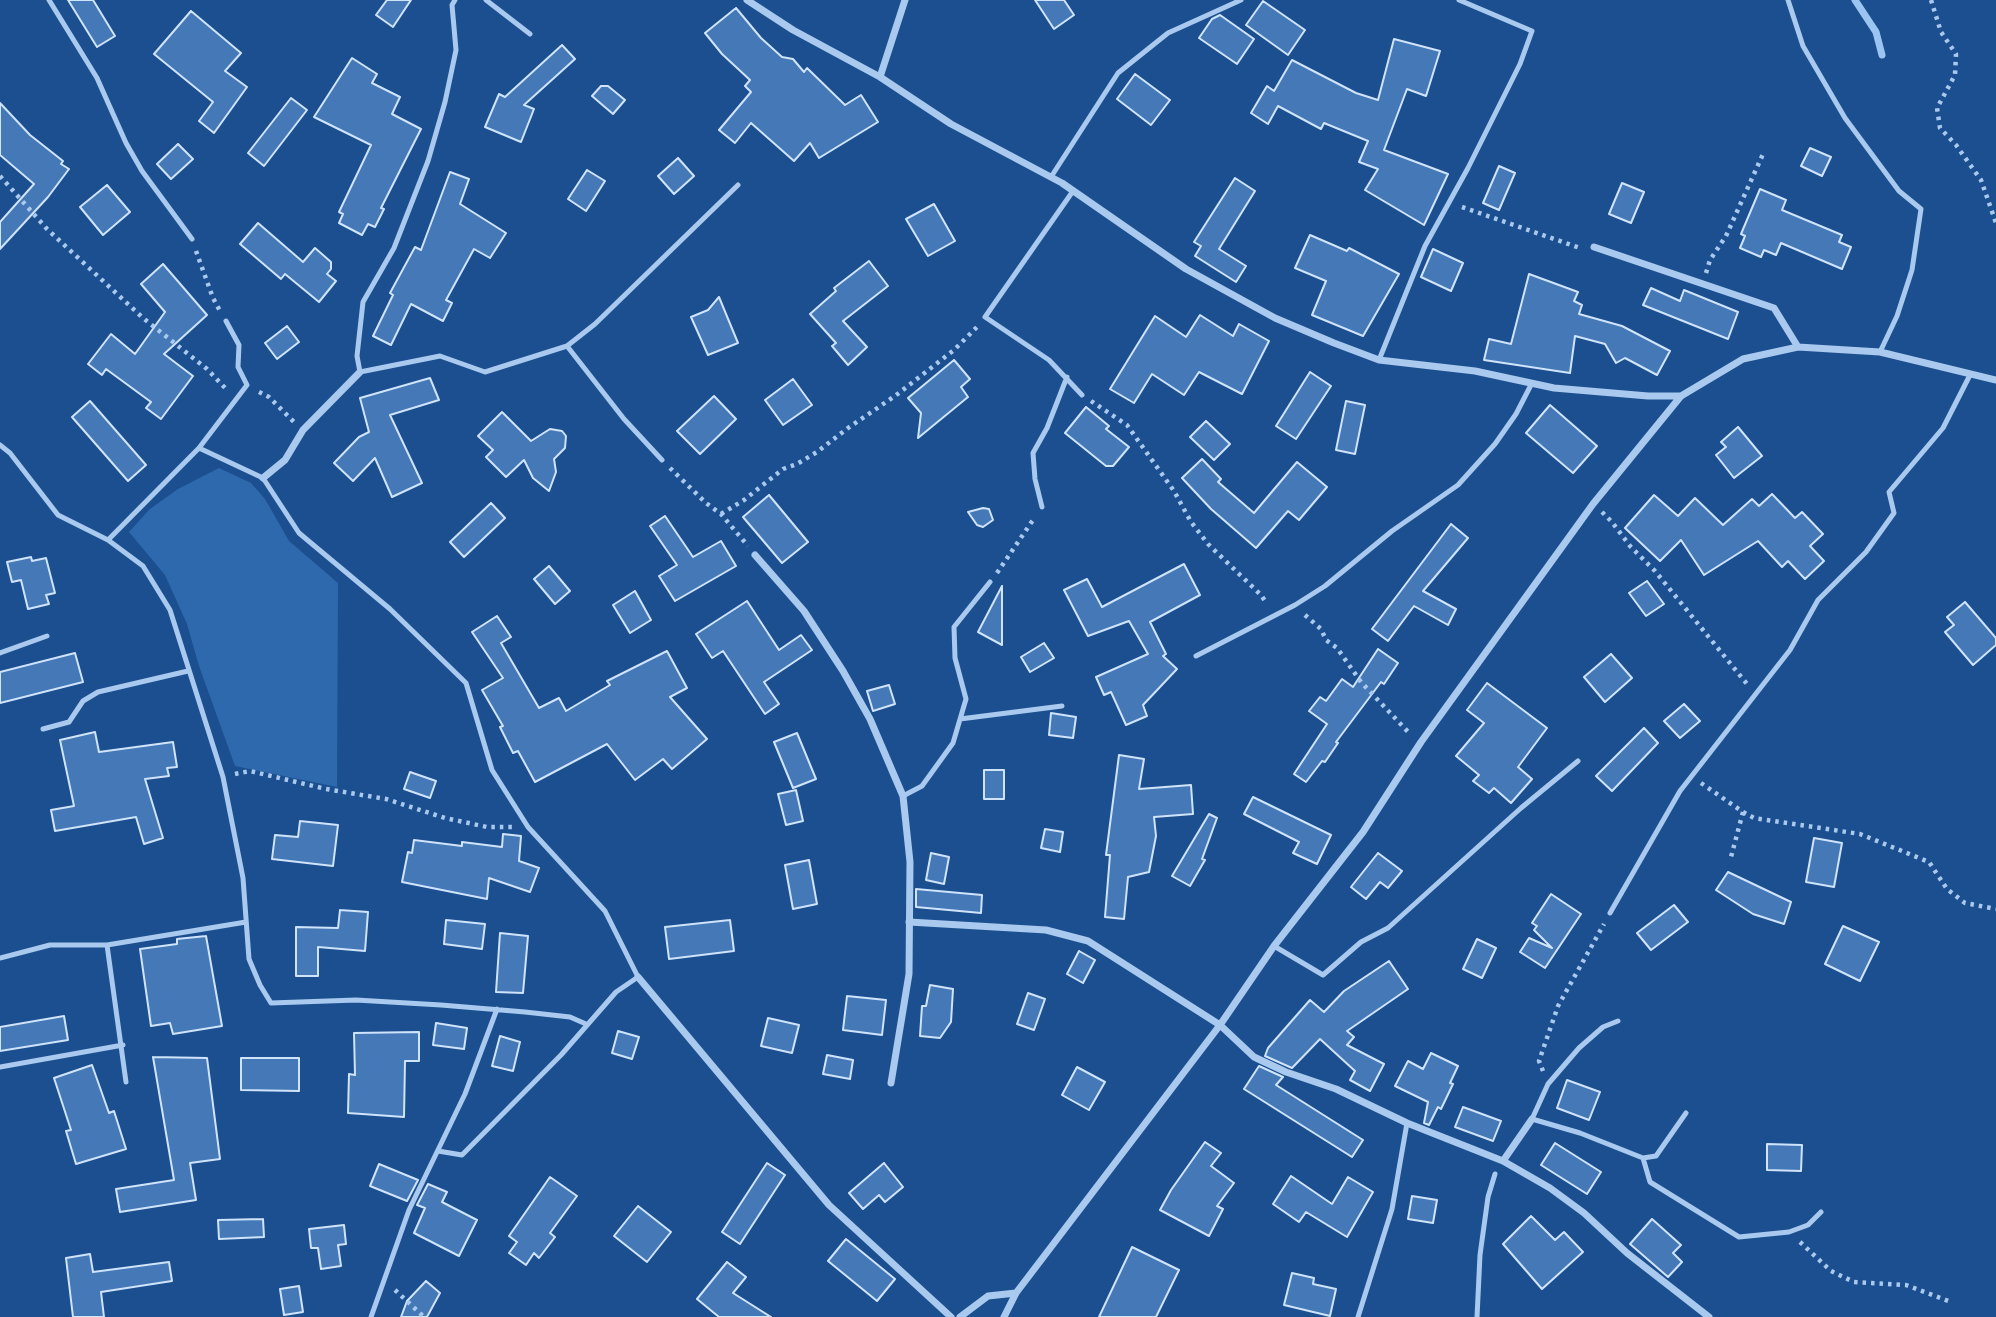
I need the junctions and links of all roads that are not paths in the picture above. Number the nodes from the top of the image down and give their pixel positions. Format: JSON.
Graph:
{"nodes":[{"id":1,"x":49,"y":0,"type":"edge"},
{"id":2,"x":455,"y":0,"type":"edge"},
{"id":3,"x":486,"y":0,"type":"edge"},
{"id":4,"x":747,"y":0,"type":"edge"},
{"id":5,"x":905,"y":0,"type":"edge"},
{"id":6,"x":1241,"y":0,"type":"edge"},
{"id":7,"x":1459,"y":0,"type":"edge"},
{"id":8,"x":1788,"y":0,"type":"edge"},
{"id":9,"x":530,"y":34,"type":"dead end"},
{"id":10,"x":880,"y":77,"type":"junction"},
{"id":11,"x":1051,"y":177,"type":"junction"},
{"id":12,"x":738,"y":185,"type":"dead end"},
{"id":13,"x":1073,"y":191,"type":"junction"},
{"id":14,"x":192,"y":239,"type":"road end"},
{"id":15,"x":1594,"y":247,"type":"road end"},
{"id":16,"x":226,"y":321,"type":"road end"},
{"id":17,"x":567,"y":346,"type":"junction"},
{"id":18,"x":1798,"y":347,"type":"junction"},
{"id":19,"x":1881,"y":352,"type":"junction"},
{"id":20,"x":1379,"y":360,"type":"junction"},
{"id":21,"x":360,"y":372,"type":"junction"},
{"id":22,"x":1970,"y":375,"type":"junction"},
{"id":23,"x":1067,"y":377,"type":"junction"},
{"id":24,"x":1996,"y":380,"type":"edge"},
{"id":25,"x":1532,"y":383,"type":"junction"},
{"id":26,"x":1082,"y":395,"type":"road end"},
{"id":27,"x":1681,"y":396,"type":"junction"},
{"id":28,"x":0,"y":445,"type":"edge"},
{"id":29,"x":199,"y":448,"type":"junction"},
{"id":30,"x":662,"y":460,"type":"road end"},
{"id":31,"x":263,"y":478,"type":"junction"},
{"id":32,"x":1042,"y":507,"type":"road end"},
{"id":33,"x":108,"y":540,"type":"junction"},
{"id":34,"x":755,"y":555,"type":"road end"},
{"id":35,"x":990,"y":582,"type":"road end"},
{"id":36,"x":47,"y":636,"type":"dead end"},
{"id":37,"x":0,"y":653,"type":"edge"},
{"id":38,"x":1196,"y":656,"type":"dead end"},
{"id":39,"x":188,"y":671,"type":"junction"},
{"id":40,"x":1062,"y":706,"type":"dead end"},
{"id":41,"x":960,"y":719,"type":"junction"},
{"id":42,"x":43,"y":729,"type":"dead end"},
{"id":43,"x":1578,"y":761,"type":"dead end"},
{"id":44,"x":903,"y":796,"type":"junction"},
{"id":45,"x":1610,"y":913,"type":"road end"},
{"id":46,"x":246,"y":922,"type":"junction"},
{"id":47,"x":909,"y":922,"type":"junction"},
{"id":48,"x":107,"y":944,"type":"junction"},
{"id":49,"x":1275,"y":946,"type":"junction"},
{"id":50,"x":0,"y":958,"type":"edge"},
{"id":51,"x":638,"y":977,"type":"junction"},
{"id":52,"x":497,"y":1009,"type":"junction"},
{"id":53,"x":1618,"y":1021,"type":"dead end"},
{"id":54,"x":586,"y":1024,"type":"junction"},
{"id":55,"x":1220,"y":1025,"type":"junction"},
{"id":56,"x":123,"y":1045,"type":"junction"},
{"id":57,"x":0,"y":1067,"type":"edge"},
{"id":58,"x":126,"y":1082,"type":"dead end"},
{"id":59,"x":891,"y":1083,"type":"dead end"},
{"id":60,"x":1686,"y":1113,"type":"dead end"},
{"id":61,"x":1532,"y":1119,"type":"junction"},
{"id":62,"x":1406,"y":1123,"type":"junction"},
{"id":63,"x":438,"y":1151,"type":"junction"},
{"id":64,"x":1643,"y":1158,"type":"junction"},
{"id":65,"x":1503,"y":1161,"type":"junction"},
{"id":66,"x":1495,"y":1174,"type":"dead end"},
{"id":67,"x":1821,"y":1212,"type":"dead end"},
{"id":68,"x":1016,"y":1293,"type":"junction"},
{"id":69,"x":372,"y":1317,"type":"edge"},
{"id":70,"x":951,"y":1317,"type":"edge"},
{"id":71,"x":960,"y":1317,"type":"edge"},
{"id":72,"x":1004,"y":1317,"type":"edge"},
{"id":73,"x":1358,"y":1317,"type":"edge"},
{"id":74,"x":1477,"y":1317,"type":"edge"},
{"id":75,"x":1709,"y":1317,"type":"edge"}],
"edges":[{"from":1,"to":14,"type":"lane"},
{"from":2,"to":21,"type":"lane"},
{"from":3,"to":9,"type":"lane"},
{"from":4,"to":10,"type":"street"},
{"from":5,"to":10,"type":"street"},
{"from":6,"to":11,"type":"lane"},
{"from":7,"to":20,"type":"lane"},
{"from":8,"to":19,"type":"lane"},
{"from":10,"to":11,"type":"street"},
{"from":11,"to":13,"type":"street"},
{"from":12,"to":17,"type":"lane"},
{"from":13,"to":20,"type":"street"},
{"from":13,"to":23,"type":"lane"},
{"from":15,"to":18,"type":"street"},
{"from":16,"to":29,"type":"lane"},
{"from":17,"to":21,"type":"lane"},
{"from":17,"to":30,"type":"lane"},
{"from":18,"to":19,"type":"street"},
{"from":18,"to":27,"type":"street"},
{"from":19,"to":22,"type":"street"},
{"from":20,"to":25,"type":"street"},
{"from":21,"to":31,"type":"street"},
{"from":22,"to":24,"type":"street"},
{"from":22,"to":45,"type":"lane"},
{"from":23,"to":26,"type":"lane"},
{"from":23,"to":32,"type":"lane"},
{"from":25,"to":27,"type":"street"},
{"from":25,"to":38,"type":"lane"},
{"from":27,"to":49,"type":"street"},
{"from":28,"to":33,"type":"lane"},
{"from":29,"to":31,"type":"lane"},
{"from":29,"to":33,"type":"lane"},
{"from":31,"to":51,"type":"lane"},
{"from":33,"to":39,"type":"lane"},
{"from":34,"to":44,"type":"street"},
{"from":35,"to":41,"type":"lane"},
{"from":36,"to":37,"type":"lane"},
{"from":39,"to":42,"type":"lane"},
{"from":39,"to":46,"type":"lane"},
{"from":40,"to":41,"type":"lane"},
{"from":41,"to":44,"type":"lane"},
{"from":43,"to":49,"type":"lane"},
{"from":44,"to":47,"type":"street"},
{"from":46,"to":48,"type":"lane"},
{"from":46,"to":52,"type":"lane"},
{"from":47,"to":55,"type":"street"},
{"from":47,"to":59,"type":"street"},
{"from":48,"to":50,"type":"lane"},
{"from":48,"to":56,"type":"lane"},
{"from":49,"to":55,"type":"street"},
{"from":51,"to":54,"type":"lane"},
{"from":51,"to":70,"type":"street"},
{"from":52,"to":54,"type":"lane"},
{"from":52,"to":63,"type":"lane"},
{"from":53,"to":61,"type":"lane"},
{"from":54,"to":63,"type":"lane"},
{"from":55,"to":62,"type":"street"},
{"from":55,"to":68,"type":"street"},
{"from":56,"to":57,"type":"lane"},
{"from":56,"to":58,"type":"lane"},
{"from":60,"to":64,"type":"lane"},
{"from":61,"to":64,"type":"lane"},
{"from":61,"to":65,"type":"street"},
{"from":62,"to":65,"type":"street"},
{"from":62,"to":73,"type":"lane"},
{"from":63,"to":69,"type":"lane"},
{"from":64,"to":67,"type":"lane"},
{"from":65,"to":75,"type":"street"},
{"from":66,"to":74,"type":"lane"},
{"from":68,"to":71,"type":"street"},
{"from":68,"to":72,"type":"street"}]}
